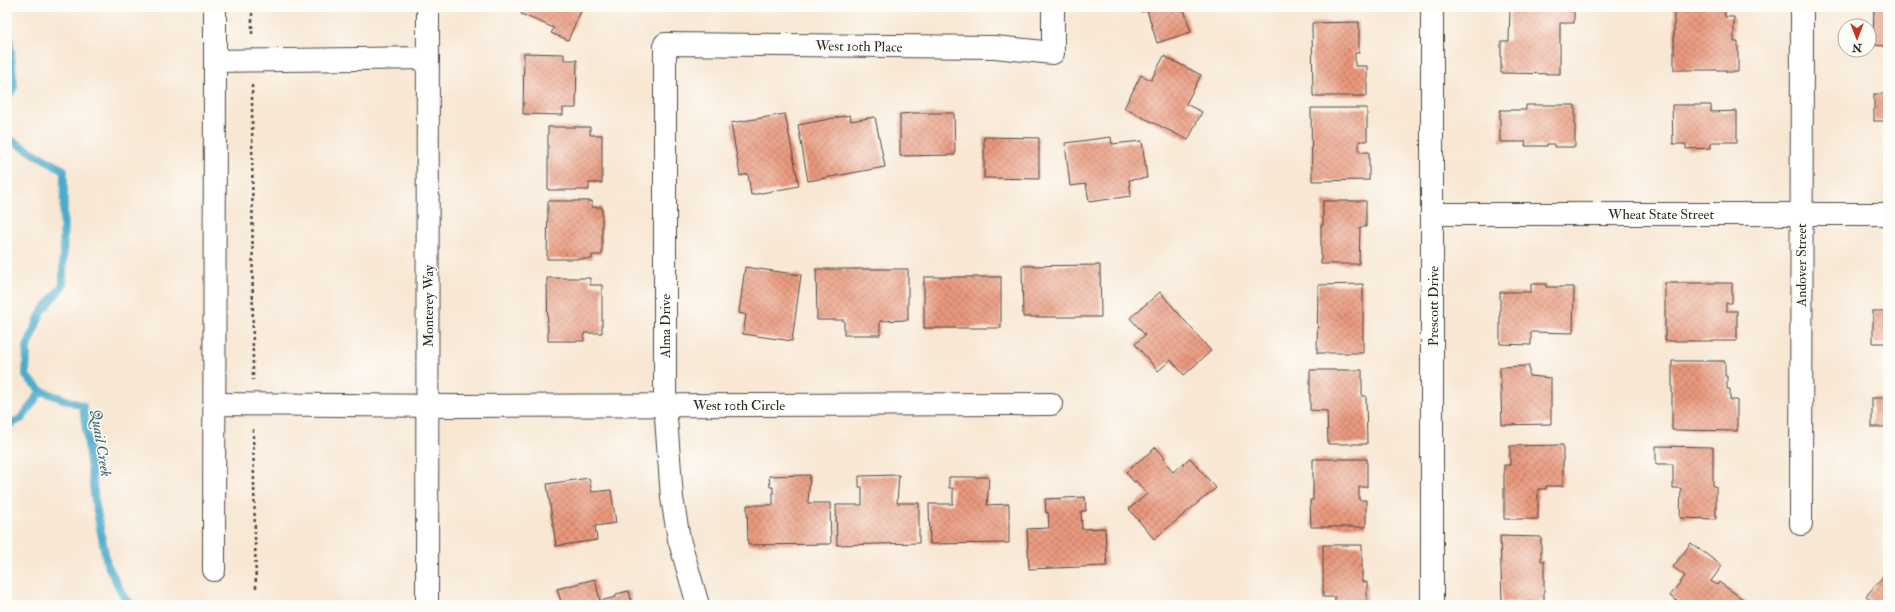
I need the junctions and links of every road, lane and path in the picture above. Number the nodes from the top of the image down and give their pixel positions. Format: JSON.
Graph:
{"nodes":[{"id":1,"x":215,"y":7,"type":"edge"},
{"id":2,"x":252,"y":7,"type":"edge"},
{"id":3,"x":428,"y":7,"type":"edge"},
{"id":4,"x":1053,"y":7,"type":"edge"},
{"id":5,"x":1432,"y":7,"type":"edge"},
{"id":6,"x":1802,"y":7,"type":"edge"},
{"id":7,"x":665,"y":44,"type":"joint"},
{"id":8,"x":428,"y":58,"type":"junction"},
{"id":9,"x":252,"y":59,"type":"junction"},
{"id":10,"x":215,"y":61,"type":"junction"},
{"id":11,"x":1433,"y":214,"type":"junction"},
{"id":12,"x":1801,"y":214,"type":"junction"},
{"id":13,"x":1888,"y":214,"type":"edge"},
{"id":14,"x":215,"y":404,"type":"junction"},
{"id":15,"x":253,"y":404,"type":"junction"},
{"id":16,"x":1051,"y":404,"type":"dead end"},
{"id":17,"x":665,"y":405,"type":"junction"},
{"id":18,"x":427,"y":406,"type":"junction"},
{"id":19,"x":1801,"y":524,"type":"dead end"},
{"id":20,"x":214,"y":570,"type":"dead end"},
{"id":21,"x":256,"y":590,"type":"dead end"},
{"id":22,"x":427,"y":605,"type":"edge"},
{"id":23,"x":698,"y":605,"type":"edge"},
{"id":24,"x":1432,"y":605,"type":"edge"}],
"edges":[{"from":1,"to":10,"type":"street"},
{"from":2,"to":9,"type":"path"},
{"from":3,"to":8,"type":"street","name":"Monterey Way"},
{"from":4,"to":7,"type":"street","name":"West 10th Place"},
{"from":5,"to":11,"type":"street","name":"Prescott Drive"},
{"from":6,"to":12,"type":"street","name":"Andover Street"},
{"from":7,"to":17,"type":"street","name":"Alma Drive"},
{"from":8,"to":9,"type":"street"},
{"from":8,"to":18,"type":"street","name":"Monterey Way"},
{"from":9,"to":10,"type":"street"},
{"from":9,"to":15,"type":"path"},
{"from":10,"to":14,"type":"street"},
{"from":11,"to":12,"type":"street","name":"Wheat State Street"},
{"from":11,"to":24,"type":"street","name":"Prescott Drive"},
{"from":12,"to":13,"type":"street","name":"Wheat State Street"},
{"from":12,"to":19,"type":"street","name":"Andover Street"},
{"from":14,"to":15,"type":"street","name":"West 10th Circle"},
{"from":14,"to":20,"type":"street"},
{"from":15,"to":18,"type":"street","name":"West 10th Circle"},
{"from":15,"to":21,"type":"path"},
{"from":16,"to":17,"type":"street","name":"West 10th Circle"},
{"from":17,"to":18,"type":"street","name":"West 10th Circle"},
{"from":17,"to":23,"type":"street","name":"Alma Drive"},
{"from":18,"to":22,"type":"street","name":"Monterey Way"}]}
